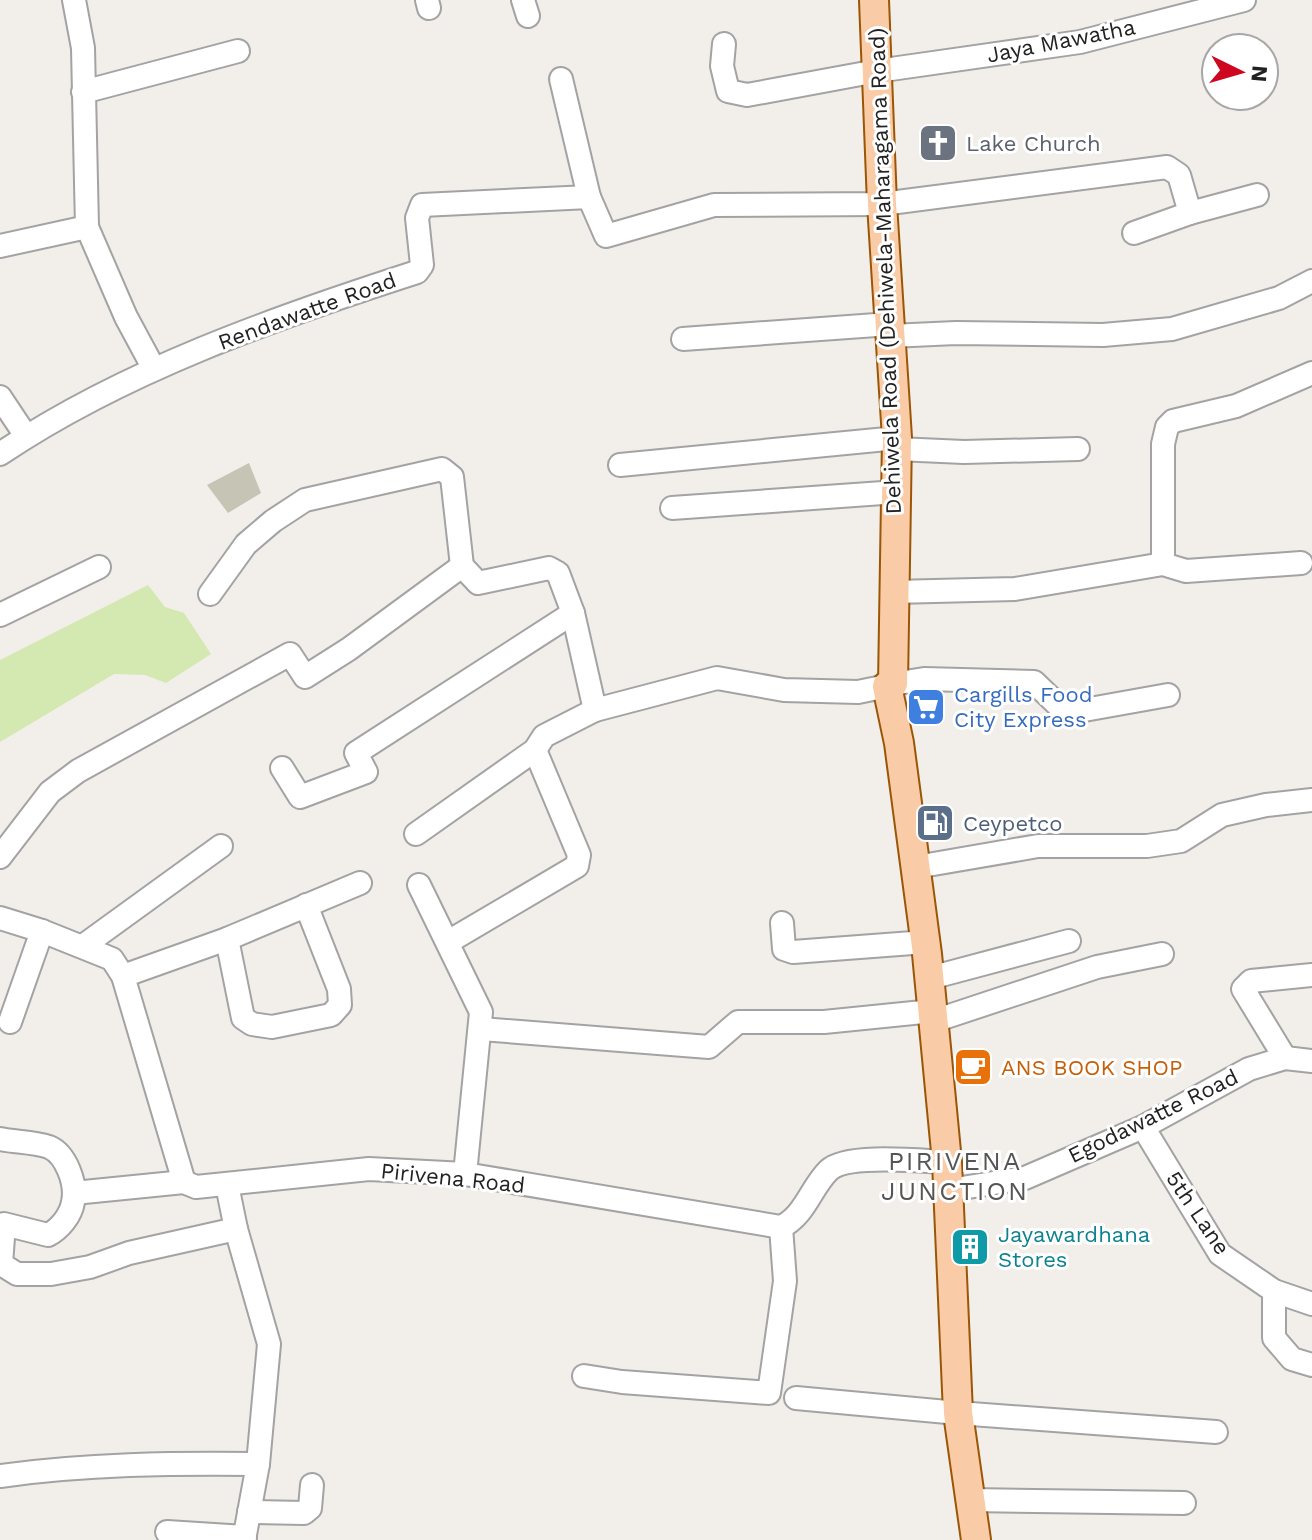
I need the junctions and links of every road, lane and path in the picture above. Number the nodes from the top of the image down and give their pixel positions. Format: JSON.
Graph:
{"nodes":[{"id":1,"x":74,"y":0,"type":"edge"},
{"id":2,"x":874,"y":0,"type":"edge"},
{"id":3,"x":1244,"y":0,"type":"edge"},
{"id":4,"x":724,"y":44,"type":"dead end"},
{"id":5,"x":238,"y":51,"type":"dead end"},
{"id":6,"x":877,"y":71,"type":"junction"},
{"id":7,"x":561,"y":79,"type":"dead end"},
{"id":8,"x":83,"y":92,"type":"junction"},
{"id":9,"x":1257,"y":195,"type":"dead end"},
{"id":10,"x":589,"y":197,"type":"junction"},
{"id":11,"x":882,"y":204,"type":"junction"},
{"id":12,"x":1190,"y":213,"type":"junction"},
{"id":13,"x":87,"y":227,"type":"junction"},
{"id":14,"x":1134,"y":233,"type":"dead end"},
{"id":15,"x":0,"y":246,"type":"edge"},
{"id":16,"x":1312,"y":281,"type":"edge"},
{"id":17,"x":890,"y":330,"type":"junction"},
{"id":18,"x":683,"y":339,"type":"dead end"},
{"id":19,"x":154,"y":369,"type":"junction"},
{"id":20,"x":1312,"y":373,"type":"edge"},
{"id":21,"x":0,"y":397,"type":"edge"},
{"id":22,"x":26,"y":436,"type":"junction"},
{"id":23,"x":897,"y":444,"type":"junction"},
{"id":24,"x":1078,"y":449,"type":"dead end"},
{"id":25,"x":0,"y":454,"type":"edge"},
{"id":26,"x":620,"y":465,"type":"dead end"},
{"id":27,"x":897,"y":492,"type":"junction"},
{"id":28,"x":672,"y":508,"type":"dead end"},
{"id":29,"x":1301,"y":563,"type":"dead end"},
{"id":30,"x":1163,"y":564,"type":"junction"},
{"id":31,"x":462,"y":566,"type":"junction"},
{"id":32,"x":99,"y":567,"type":"dead end"},
{"id":33,"x":894,"y":592,"type":"junction"},
{"id":34,"x":210,"y":594,"type":"dead end"},
{"id":35,"x":573,"y":613,"type":"junction"},
{"id":36,"x":0,"y":615,"type":"edge"},
{"id":37,"x":890,"y":685,"type":"junction"},
{"id":38,"x":1168,"y":695,"type":"dead end"},
{"id":39,"x":595,"y":710,"type":"junction"},
{"id":40,"x":535,"y":750,"type":"junction"},
{"id":41,"x":282,"y":768,"type":"dead end"},
{"id":42,"x":1312,"y":800,"type":"edge"},
{"id":43,"x":416,"y":834,"type":"dead end"},
{"id":44,"x":221,"y":846,"type":"dead end"},
{"id":45,"x":0,"y":857,"type":"edge"},
{"id":46,"x":916,"y":867,"type":"junction"},
{"id":47,"x":360,"y":883,"type":"dead end"},
{"id":48,"x":419,"y":885,"type":"dead end"},
{"id":49,"x":306,"y":905,"type":"junction"},
{"id":50,"x":0,"y":918,"type":"edge"},
{"id":51,"x":782,"y":923,"type":"dead end"},
{"id":52,"x":42,"y":931,"type":"junction"},
{"id":53,"x":227,"y":939,"type":"junction"},
{"id":54,"x":1069,"y":941,"type":"dead end"},
{"id":55,"x":448,"y":942,"type":"junction"},
{"id":56,"x":926,"y":942,"type":"junction"},
{"id":57,"x":83,"y":946,"type":"junction"},
{"id":58,"x":1162,"y":954,"type":"dead end"},
{"id":59,"x":1312,"y":975,"type":"edge"},
{"id":60,"x":123,"y":976,"type":"junction"},
{"id":61,"x":930,"y":978,"type":"junction"},
{"id":62,"x":934,"y":1016,"type":"junction"},
{"id":63,"x":10,"y":1022,"type":"dead end"},
{"id":64,"x":481,"y":1029,"type":"junction"},
{"id":65,"x":1285,"y":1058,"type":"junction"},
{"id":66,"x":1312,"y":1061,"type":"edge"},
{"id":67,"x":1143,"y":1127,"type":"junction"},
{"id":68,"x":0,"y":1139,"type":"edge"},
{"id":69,"x":947,"y":1162,"type":"junction"},
{"id":70,"x":465,"y":1174,"type":"junction"},
{"id":71,"x":184,"y":1182,"type":"junction"},
{"id":72,"x":227,"y":1185,"type":"junction"},
{"id":73,"x":949,"y":1190,"type":"junction"},
{"id":74,"x":74,"y":1193,"type":"junction"},
{"id":75,"x":2,"y":1223,"type":"edge"},
{"id":76,"x":781,"y":1227,"type":"junction"},
{"id":77,"x":236,"y":1229,"type":"junction"},
{"id":78,"x":1274,"y":1291,"type":"junction"},
{"id":79,"x":1312,"y":1304,"type":"edge"},
{"id":80,"x":1312,"y":1365,"type":"edge"},
{"id":81,"x":584,"y":1376,"type":"dead end"},
{"id":82,"x":796,"y":1398,"type":"dead end"},
{"id":83,"x":958,"y":1413,"type":"junction"},
{"id":84,"x":1216,"y":1432,"type":"dead end"},
{"id":85,"x":258,"y":1464,"type":"junction"},
{"id":86,"x":0,"y":1476,"type":"edge"},
{"id":87,"x":312,"y":1485,"type":"dead end"},
{"id":88,"x":970,"y":1500,"type":"junction"},
{"id":89,"x":1184,"y":1503,"type":"dead end"},
{"id":90,"x":249,"y":1512,"type":"junction"},
{"id":91,"x":167,"y":1532,"type":"dead end"},
{"id":92,"x":244,"y":1539,"type":"edge"},
{"id":93,"x":976,"y":1540,"type":"edge"}],
"edges":[{"from":1,"to":8,"type":"street"},
{"from":2,"to":6,"type":"main road","name":"Dehiwela Road (Dehiwela-Maharagama Road)"},
{"from":3,"to":6,"type":"street","name":"Jaya Mawatha"},
{"from":4,"to":6,"type":"street","name":"Jaya Mawatha"},
{"from":5,"to":8,"type":"street"},
{"from":6,"to":11,"type":"main road","name":"Dehiwela Road (Dehiwela-Maharagama Road)"},
{"from":7,"to":10,"type":"street"},
{"from":8,"to":13,"type":"street"},
{"from":9,"to":12,"type":"street"},
{"from":10,"to":11,"type":"street"},
{"from":10,"to":19,"type":"street","name":"Rendawatte Road"},
{"from":11,"to":12,"type":"street"},
{"from":11,"to":17,"type":"main road","name":"Dehiwela Road (Dehiwela-Maharagama Road)"},
{"from":12,"to":14,"type":"street"},
{"from":13,"to":15,"type":"street"},
{"from":13,"to":19,"type":"street"},
{"from":16,"to":17,"type":"street"},
{"from":17,"to":18,"type":"street"},
{"from":17,"to":23,"type":"main road","name":"Dehiwela Road (Dehiwela-Maharagama Road)"},
{"from":19,"to":22,"type":"street","name":"Rendawatte Road"},
{"from":20,"to":30,"type":"street"},
{"from":21,"to":22,"type":"street"},
{"from":22,"to":25,"type":"street","name":"Rendawatte Road"},
{"from":23,"to":24,"type":"street"},
{"from":23,"to":26,"type":"street"},
{"from":23,"to":27,"type":"main road","name":"Dehiwela Road (Dehiwela-Maharagama Road)"},
{"from":27,"to":28,"type":"street"},
{"from":27,"to":33,"type":"main road","name":"Dehiwela Road (Dehiwela-Maharagama Road)"},
{"from":29,"to":30,"type":"street"},
{"from":30,"to":33,"type":"street"},
{"from":31,"to":34,"type":"street"},
{"from":31,"to":35,"type":"street"},
{"from":31,"to":45,"type":"street"},
{"from":32,"to":36,"type":"street"},
{"from":33,"to":37,"type":"main road","name":"Dehiwela Road (Dehiwela-Maharagama Road)"},
{"from":35,"to":39,"type":"street"},
{"from":35,"to":41,"type":"street"},
{"from":37,"to":38,"type":"street"},
{"from":37,"to":39,"type":"street"},
{"from":37,"to":46,"type":"main road","name":"Dehiwela Road (Dehiwela-Maharagama Road)"},
{"from":39,"to":40,"type":"street"},
{"from":40,"to":43,"type":"street"},
{"from":40,"to":55,"type":"street"},
{"from":42,"to":46,"type":"street"},
{"from":44,"to":57,"type":"street"},
{"from":46,"to":56,"type":"main road","name":"Dehiwela Road (Dehiwela-Maharagama Road)"},
{"from":47,"to":49,"type":"street"},
{"from":48,"to":55,"type":"street"},
{"from":49,"to":53,"type":"street"},
{"from":49,"to":53,"type":"street"},
{"from":50,"to":52,"type":"street"},
{"from":51,"to":56,"type":"street"},
{"from":52,"to":57,"type":"street"},
{"from":52,"to":63,"type":"street"},
{"from":53,"to":60,"type":"street"},
{"from":54,"to":61,"type":"street"},
{"from":55,"to":64,"type":"street"},
{"from":56,"to":61,"type":"main road","name":"Dehiwela Road (Dehiwela-Maharagama Road)"},
{"from":57,"to":60,"type":"street"},
{"from":58,"to":62,"type":"street"},
{"from":59,"to":65,"type":"street"},
{"from":60,"to":71,"type":"street"},
{"from":61,"to":62,"type":"main road","name":"Dehiwela Road (Dehiwela-Maharagama Road)"},
{"from":62,"to":64,"type":"street"},
{"from":62,"to":69,"type":"main road","name":"Dehiwela Road (Dehiwela-Maharagama Road)"},
{"from":64,"to":70,"type":"street"},
{"from":65,"to":66,"type":"street","name":"Egodawatte Road"},
{"from":65,"to":67,"type":"street","name":"Egodawatte Road"},
{"from":67,"to":73,"type":"street","name":"Egodawatte Road"},
{"from":67,"to":78,"type":"street","name":"5th Lane"},
{"from":68,"to":74,"type":"street"},
{"from":69,"to":73,"type":"main road","name":"Dehiwela Road (Dehiwela-Maharagama Road)"},
{"from":69,"to":76,"type":"street"},
{"from":70,"to":72,"type":"street","name":"Pirivena Road"},
{"from":70,"to":76,"type":"street","name":"Pirivena Road"},
{"from":71,"to":72,"type":"street","name":"Pirivena Road"},
{"from":71,"to":74,"type":"street","name":"Pirivena Road"},
{"from":72,"to":77,"type":"street"},
{"from":73,"to":83,"type":"main road","name":"Dehiwela Road (Dehiwela-Maharagama Road)"},
{"from":74,"to":75,"type":"street"},
{"from":75,"to":77,"type":"street"},
{"from":76,"to":81,"type":"street"},
{"from":77,"to":85,"type":"street"},
{"from":78,"to":79,"type":"street","name":"5th Lane"},
{"from":78,"to":80,"type":"street"},
{"from":82,"to":83,"type":"street"},
{"from":83,"to":84,"type":"street"},
{"from":83,"to":88,"type":"main road","name":"Dehiwela Road (Dehiwela-Maharagama Road)"},
{"from":85,"to":86,"type":"street"},
{"from":85,"to":90,"type":"street"},
{"from":87,"to":90,"type":"street"},
{"from":88,"to":89,"type":"street"},
{"from":88,"to":93,"type":"main road","name":"Dehiwela Road (Dehiwela-Maharagama Road)"},
{"from":90,"to":92,"type":"street"},
{"from":91,"to":92,"type":"street"}]}
